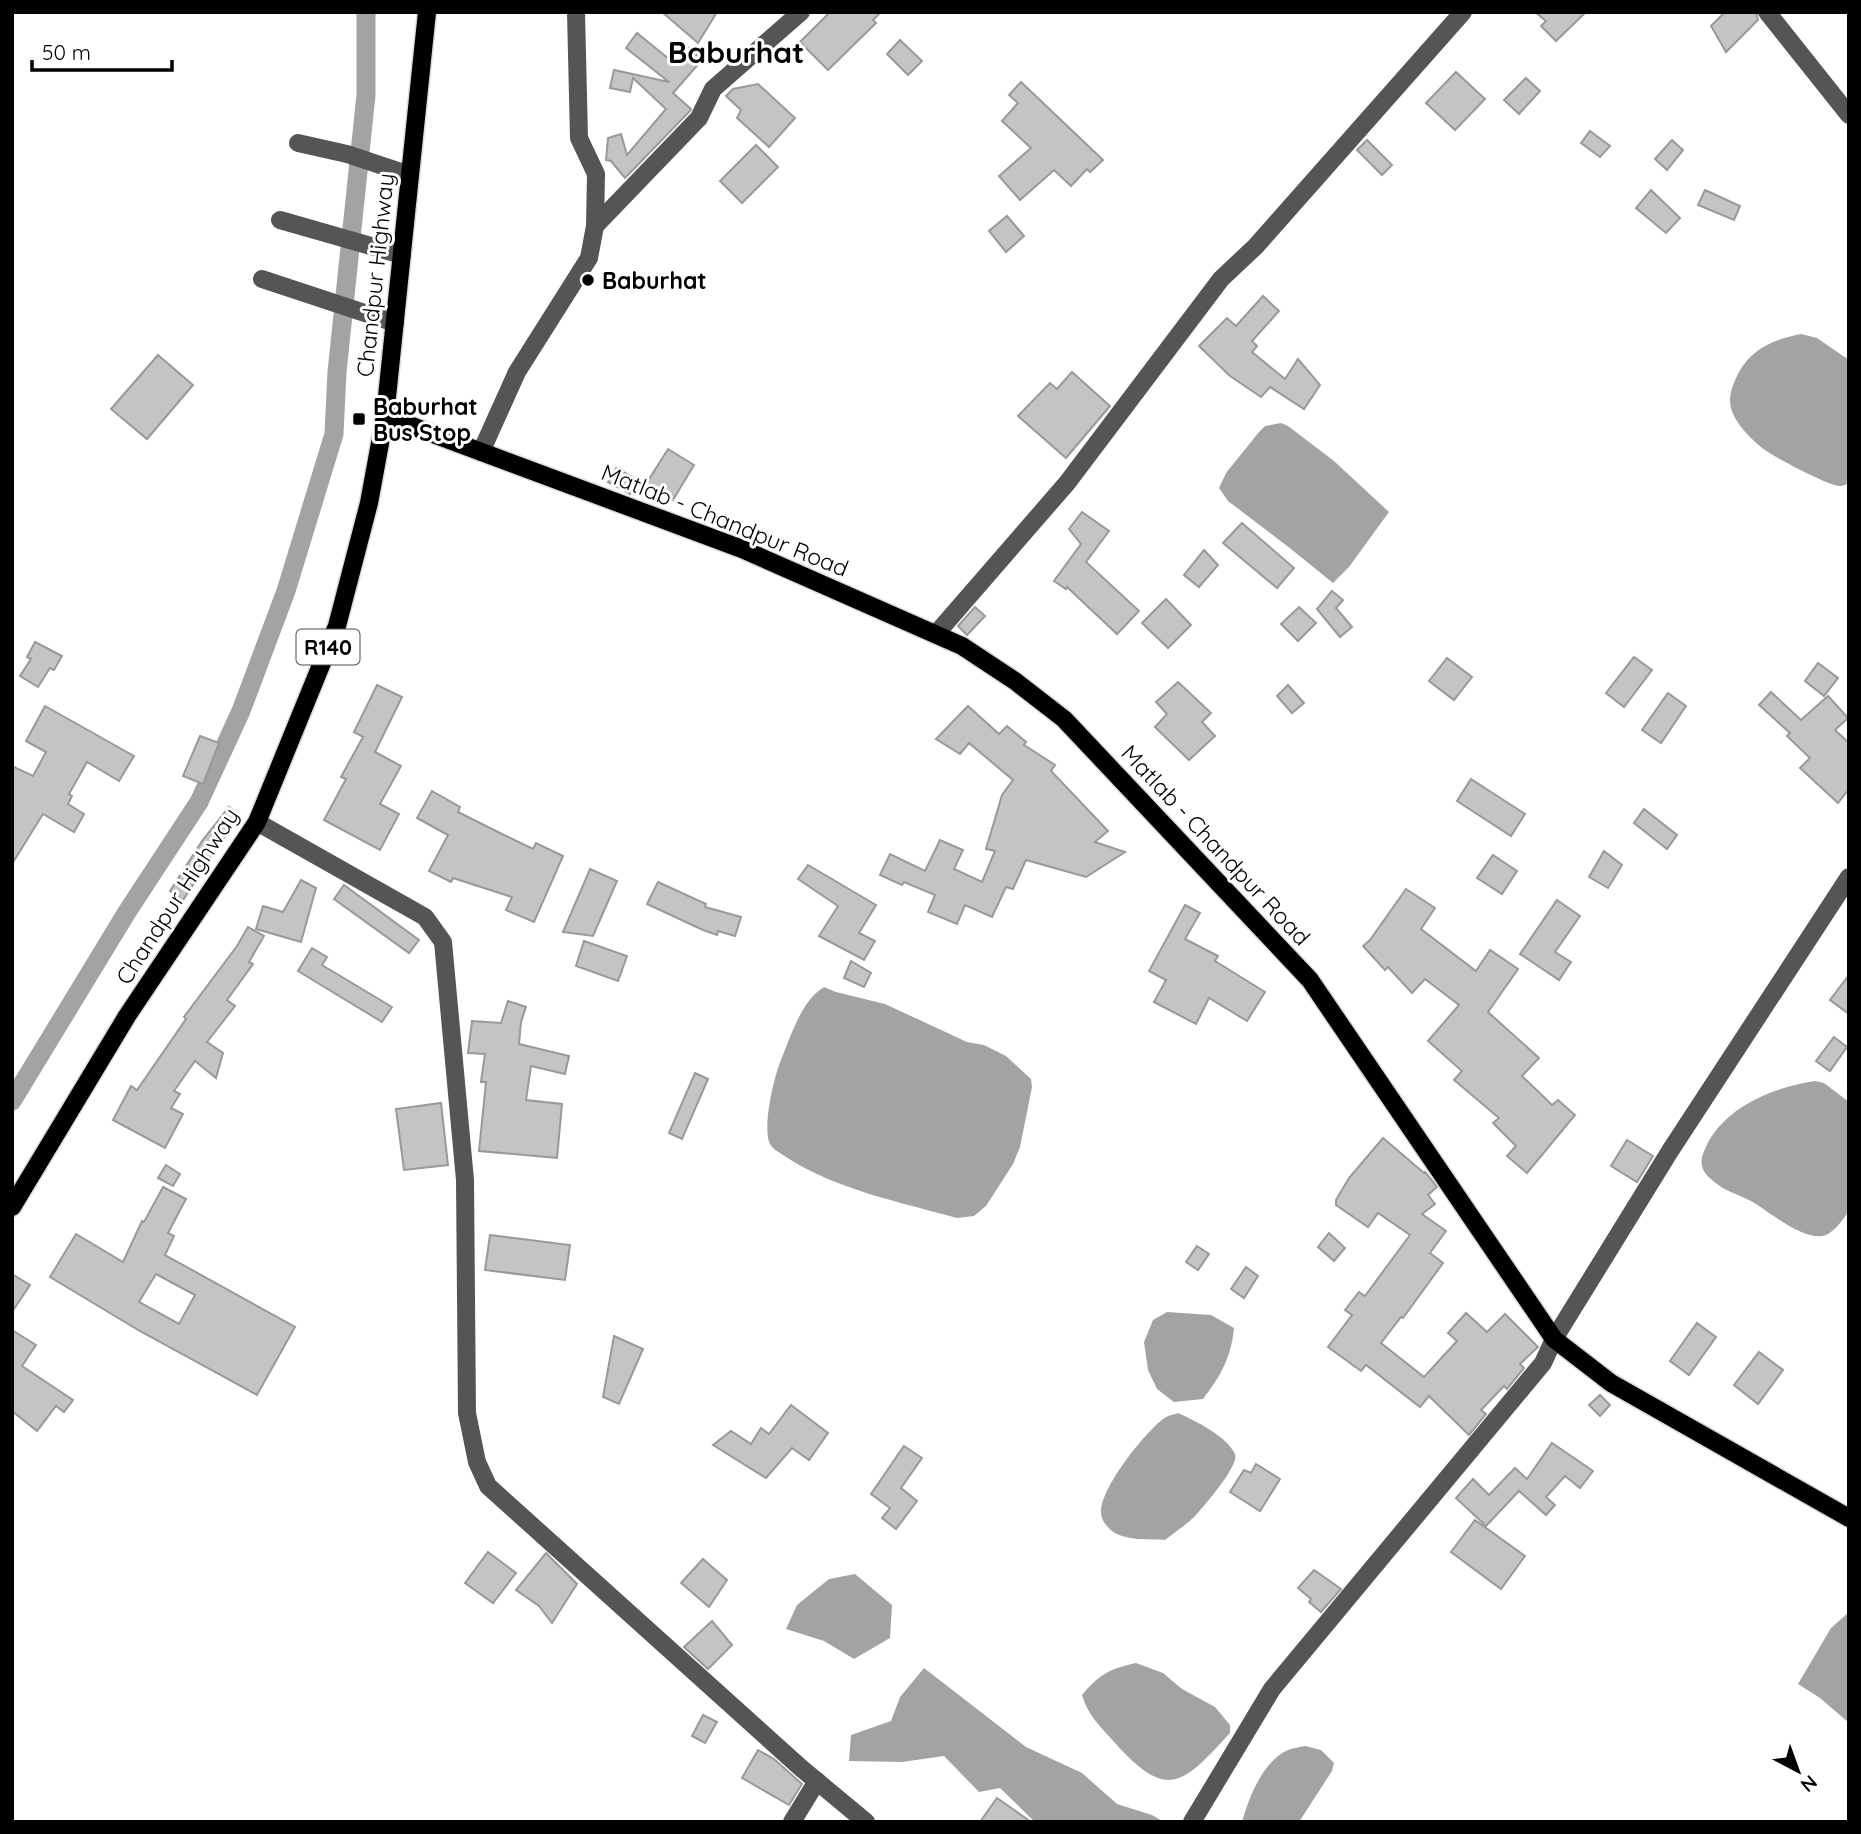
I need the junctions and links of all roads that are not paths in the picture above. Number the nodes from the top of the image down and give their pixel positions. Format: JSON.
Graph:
{"nodes":[{"id":1,"x":427,"y":12,"type":"edge"},
{"id":2,"x":576,"y":12,"type":"edge"},
{"id":3,"x":801,"y":12,"type":"edge"},
{"id":4,"x":1463,"y":12,"type":"edge"},
{"id":5,"x":1768,"y":12,"type":"edge"},
{"id":6,"x":1849,"y":115,"type":"edge"},
{"id":7,"x":298,"y":143,"type":"dead end"},
{"id":8,"x":410,"y":175,"type":"junction"},
{"id":9,"x":279,"y":220,"type":"dead end"},
{"id":10,"x":595,"y":226,"type":"junction"},
{"id":11,"x":402,"y":255,"type":"junction"},
{"id":12,"x":262,"y":279,"type":"dead end"},
{"id":13,"x":395,"y":323,"type":"junction"},
{"id":14,"x":385,"y":416,"type":"junction"},
{"id":15,"x":481,"y":452,"type":"junction"},
{"id":16,"x":936,"y":634,"type":"junction"},
{"id":17,"x":257,"y":822,"type":"junction"},
{"id":18,"x":1849,"y":877,"type":"edge"},
{"id":19,"x":13,"y":1203,"type":"edge"},
{"id":20,"x":1554,"y":1339,"type":"junction"},
{"id":21,"x":1849,"y":1518,"type":"edge"},
{"id":22,"x":817,"y":1781,"type":"junction"},
{"id":23,"x":792,"y":1822,"type":"edge"},
{"id":24,"x":866,"y":1822,"type":"edge"},
{"id":25,"x":1192,"y":1822,"type":"edge"}],
"edges":[{"from":1,"to":8,"type":"main road","name":"Chandpur Highway","number":"R140"},
{"from":2,"to":10,"type":"street"},
{"from":3,"to":10,"type":"street"},
{"from":4,"to":16,"type":"street"},
{"from":5,"to":6,"type":"street"},
{"from":7,"to":8,"type":"street"},
{"from":8,"to":11,"type":"main road","name":"Chandpur Highway","number":"R140"},
{"from":9,"to":11,"type":"street"},
{"from":10,"to":15,"type":"street"},
{"from":11,"to":13,"type":"main road","name":"Chandpur Highway","number":"R140"},
{"from":12,"to":13,"type":"street"},
{"from":13,"to":14,"type":"main road","name":"Chandpur Highway","number":"R140"},
{"from":14,"to":15,"type":"main road","name":"Matlab - Chandpur Road"},
{"from":14,"to":17,"type":"main road","name":"Chandpur Highway","number":"R140"},
{"from":15,"to":16,"type":"main road","name":"Matlab - Chandpur Road"},
{"from":16,"to":20,"type":"main road","name":"Matlab - Chandpur Road"},
{"from":17,"to":19,"type":"main road","name":"Chandpur Highway","number":"R140"},
{"from":17,"to":22,"type":"street"},
{"from":18,"to":20,"type":"street"},
{"from":20,"to":21,"type":"main road","name":"Matlab - Chandpur Road"},
{"from":20,"to":25,"type":"street"},
{"from":22,"to":23,"type":"street"},
{"from":22,"to":24,"type":"street"}]}
